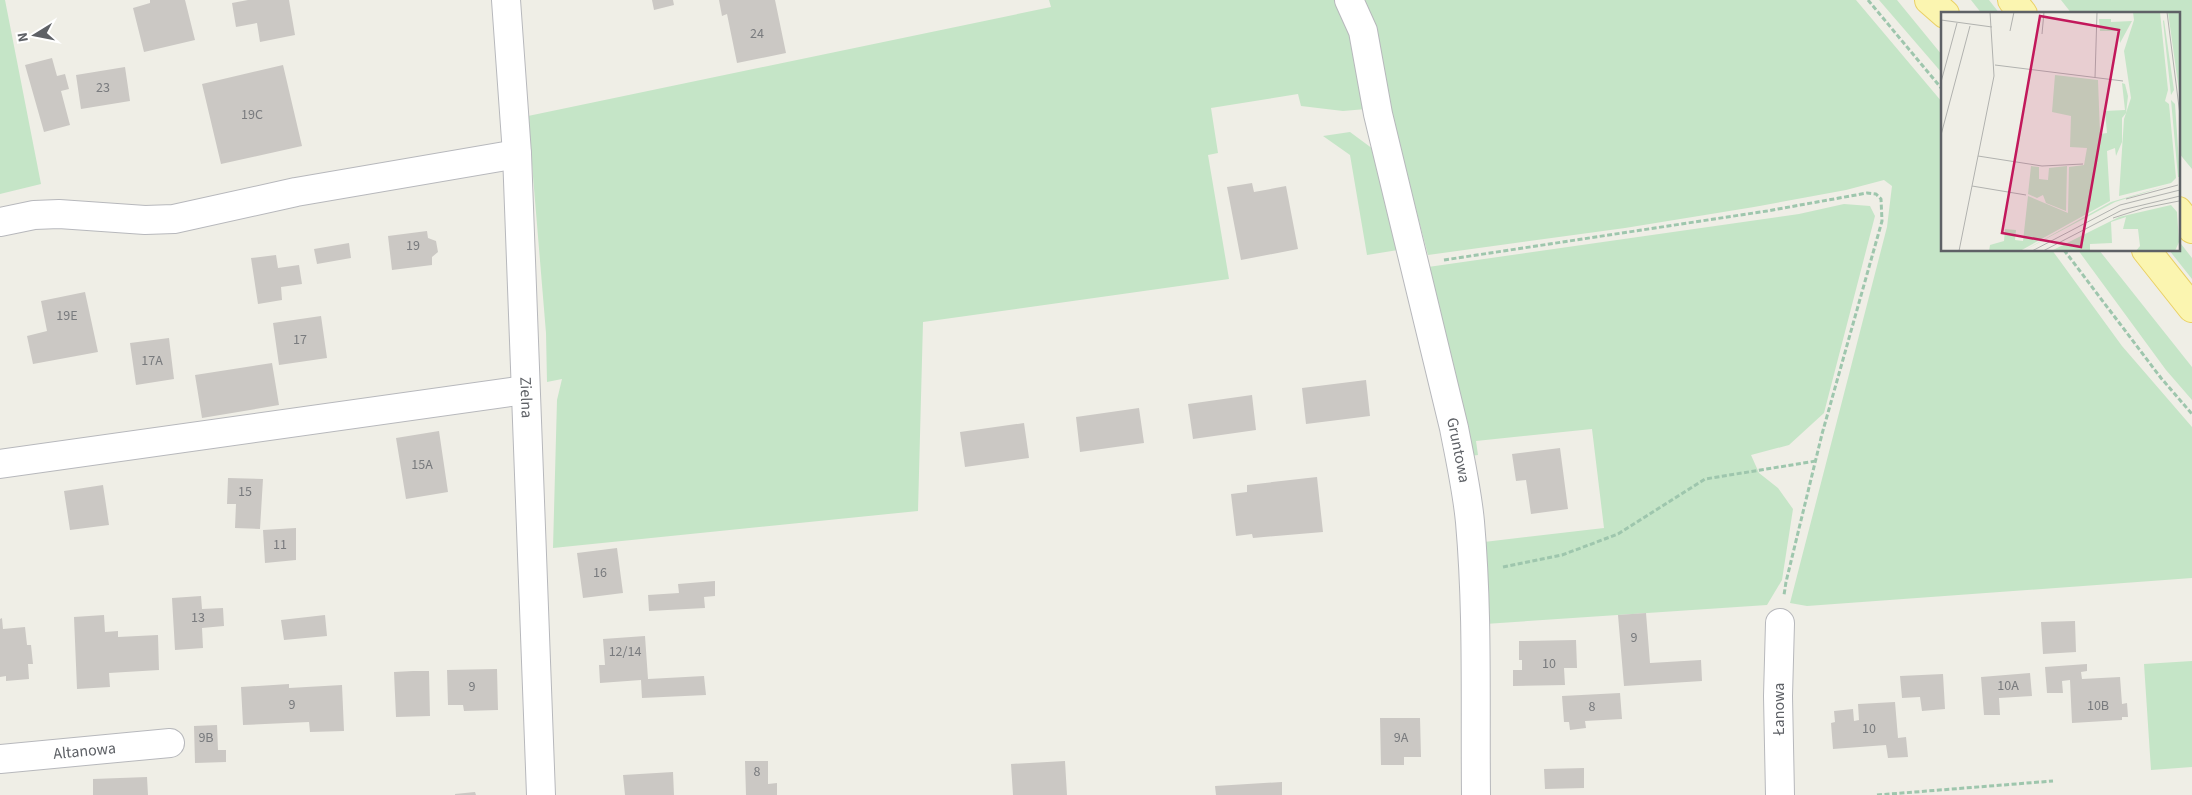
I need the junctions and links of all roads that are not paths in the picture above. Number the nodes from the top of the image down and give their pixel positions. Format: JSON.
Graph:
{"nodes":[{"id":1,"x":506,"y":0,"type":"edge"},
{"id":2,"x":1349,"y":0,"type":"edge"},
{"id":3,"x":1929,"y":0,"type":"edge"},
{"id":4,"x":1949,"y":0,"type":"edge"},
{"id":5,"x":2012,"y":0,"type":"edge"},
{"id":6,"x":2022,"y":0,"type":"edge"},
{"id":7,"x":1943,"y":12,"type":"edge"},
{"id":8,"x":1958,"y":12,"type":"edge"},
{"id":9,"x":2021,"y":12,"type":"edge"},
{"id":10,"x":2027,"y":12,"type":"edge"},
{"id":11,"x":517,"y":154,"type":"junction"},
{"id":12,"x":2180,"y":214,"type":"edge"},
{"id":13,"x":0,"y":222,"type":"edge"},
{"id":14,"x":2192,"y":229,"type":"edge"},
{"id":15,"x":2147,"y":251,"type":"edge"},
{"id":16,"x":2192,"y":308,"type":"edge"},
{"id":17,"x":526,"y":390,"type":"junction"},
{"id":18,"x":0,"y":464,"type":"edge"},
{"id":19,"x":1780,"y":623,"type":"road end"},
{"id":20,"x":170,"y":743,"type":"dead end"},
{"id":21,"x":0,"y":759,"type":"edge"},
{"id":22,"x":541,"y":795,"type":"edge"},
{"id":23,"x":1476,"y":795,"type":"edge"},
{"id":24,"x":1780,"y":795,"type":"edge"}],
"edges":[{"from":1,"to":11,"type":"street","name":"Zielna"},
{"from":2,"to":23,"type":"street","name":"Gruntowa"},
{"from":3,"to":7,"type":"main road"},
{"from":4,"to":8,"type":"main road"},
{"from":5,"to":9,"type":"main road"},
{"from":6,"to":10,"type":"main road"},
{"from":11,"to":13,"type":"street"},
{"from":11,"to":17,"type":"street","name":"Zielna"},
{"from":12,"to":14,"type":"main road"},
{"from":15,"to":16,"type":"main road"},
{"from":17,"to":18,"type":"street"},
{"from":17,"to":22,"type":"street","name":"Zielna"},
{"from":19,"to":24,"type":"street","name":"Łanowa"},
{"from":20,"to":21,"type":"street","name":"Altanowa"}]}
